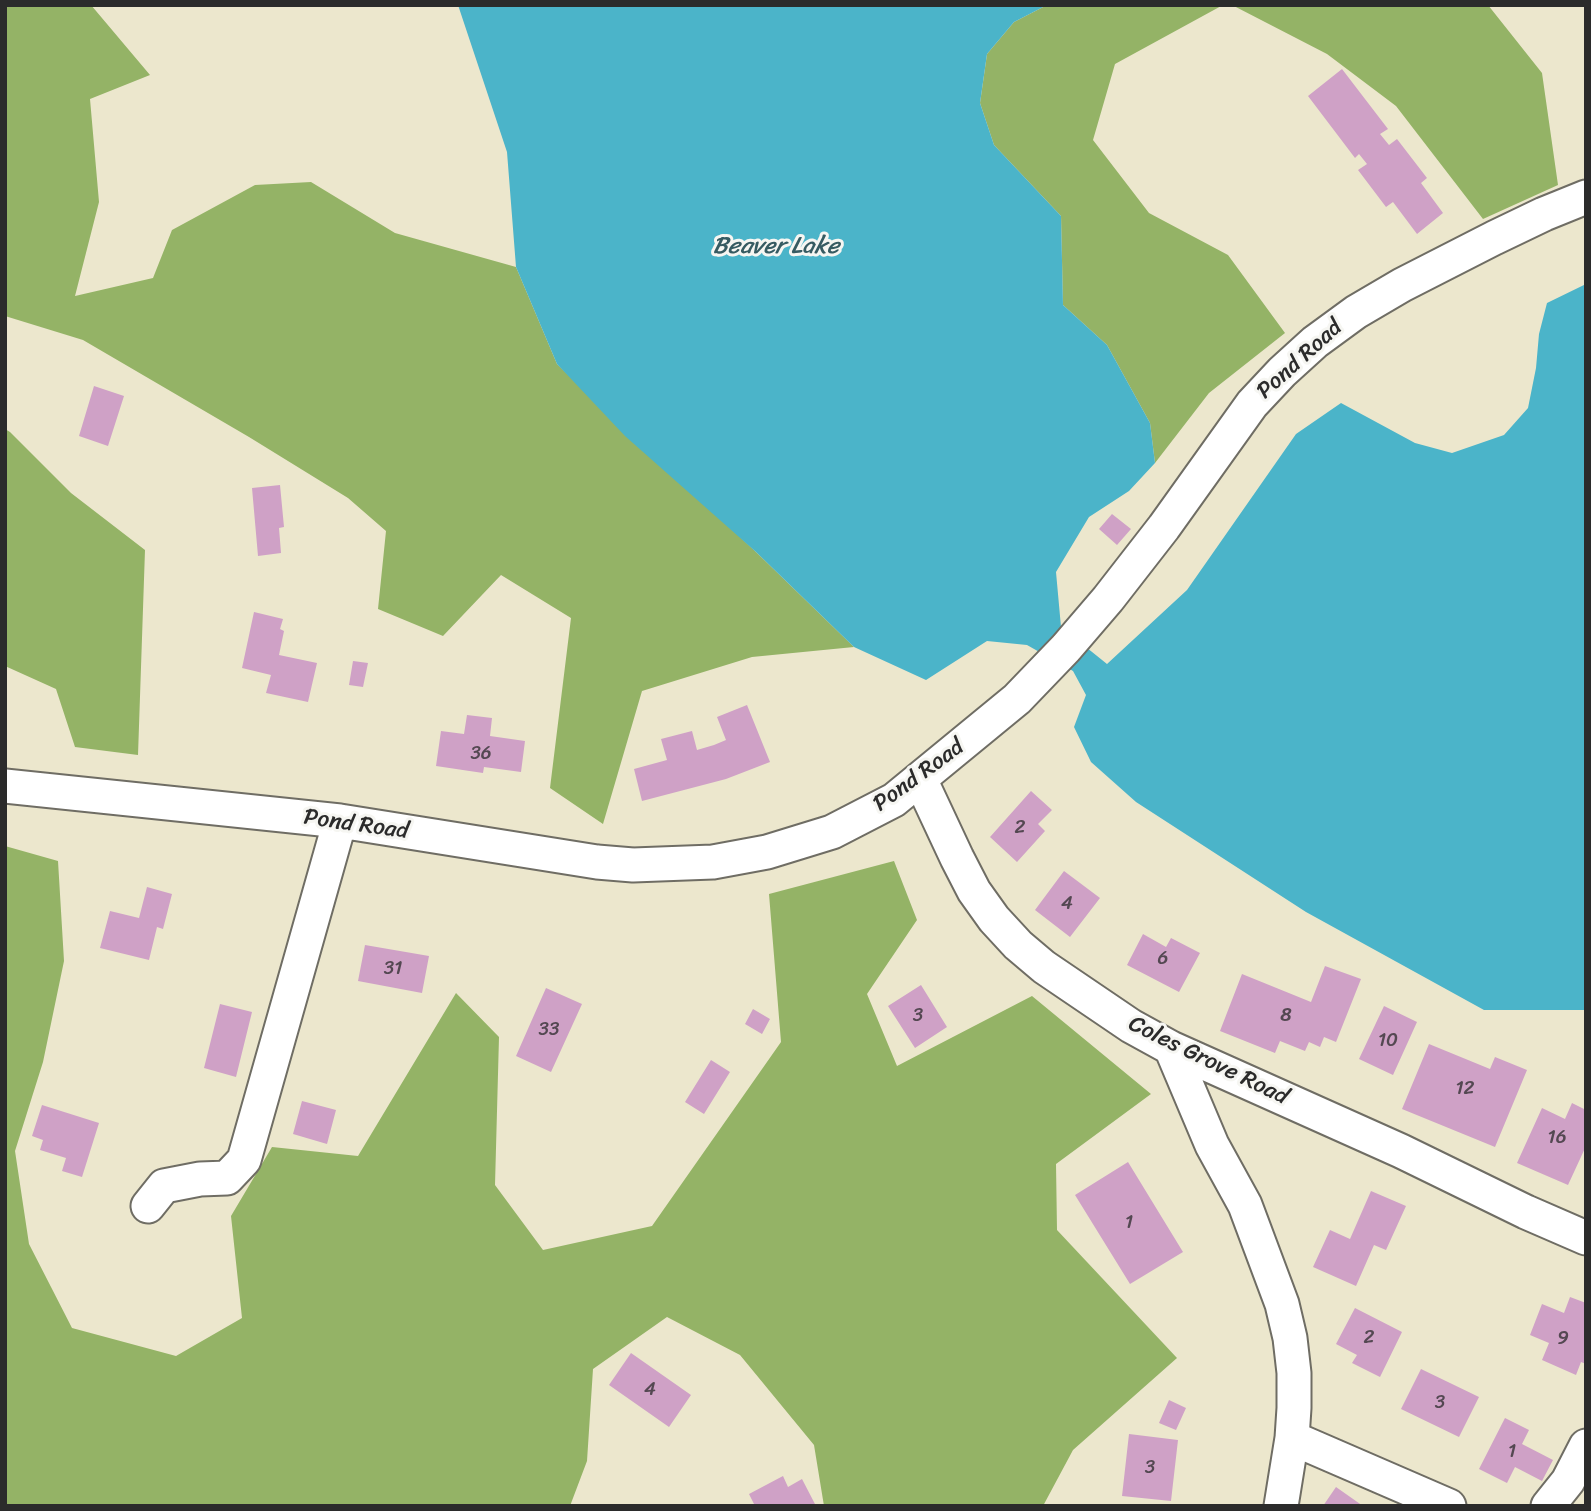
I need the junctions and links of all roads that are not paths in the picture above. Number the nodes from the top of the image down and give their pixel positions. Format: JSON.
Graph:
{"nodes":[{"id":1,"x":1586,"y":197,"type":"edge"},
{"id":2,"x":920,"y":779,"type":"junction"},
{"id":3,"x":5,"y":786,"type":"edge"},
{"id":4,"x":340,"y":821,"type":"junction"},
{"id":5,"x":1171,"y":1048,"type":"junction"},
{"id":6,"x":148,"y":1206,"type":"dead end"},
{"id":7,"x":1586,"y":1237,"type":"edge"},
{"id":8,"x":1292,"y":1437,"type":"junction"},
{"id":9,"x":1586,"y":1446,"type":"edge"},
{"id":10,"x":1281,"y":1506,"type":"edge"},
{"id":11,"x":1449,"y":1506,"type":"edge"},
{"id":12,"x":1548,"y":1506,"type":"edge"}],
"edges":[{"from":1,"to":2,"type":"street","name":"Pond Road"},
{"from":2,"to":4,"type":"street","name":"Pond Road"},
{"from":2,"to":5,"type":"street","name":"Coles Grove Road"},
{"from":3,"to":4,"type":"street","name":"Pond Road"},
{"from":4,"to":6,"type":"street"},
{"from":5,"to":7,"type":"street","name":"Coles Grove Road"},
{"from":5,"to":8,"type":"street"},
{"from":8,"to":10,"type":"street"},
{"from":8,"to":11,"type":"street"},
{"from":9,"to":12,"type":"street"}]}
